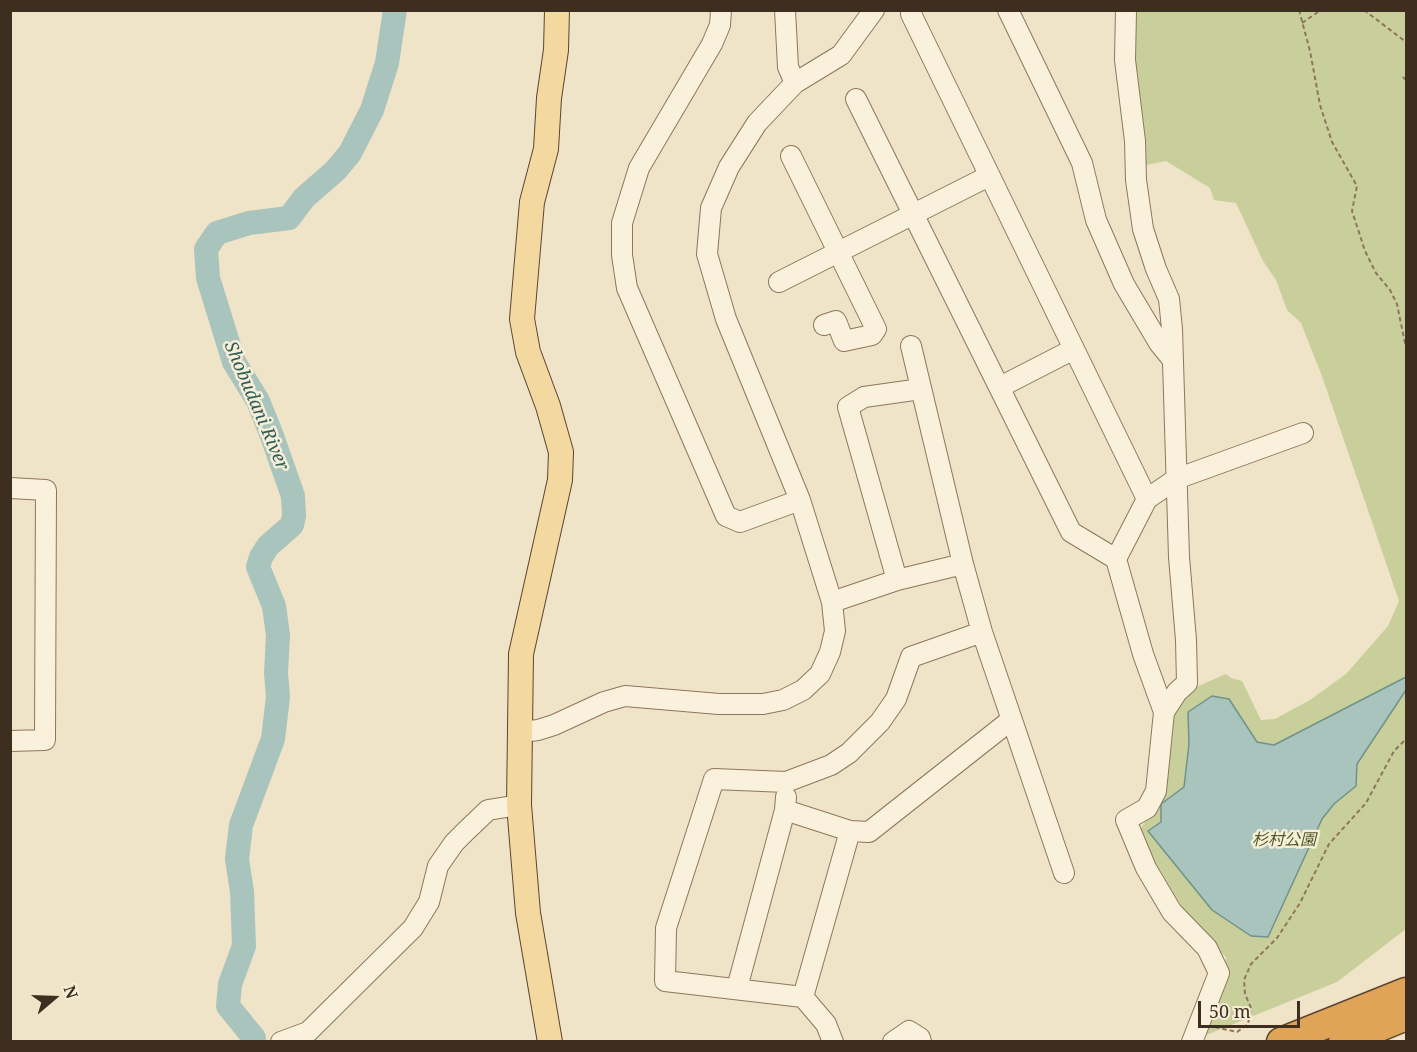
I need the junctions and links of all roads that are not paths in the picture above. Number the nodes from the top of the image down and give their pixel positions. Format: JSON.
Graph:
{"nodes":[{"id":1,"x":557,"y":10,"type":"edge"},
{"id":2,"x":721,"y":10,"type":"edge"},
{"id":3,"x":785,"y":10,"type":"edge"},
{"id":4,"x":874,"y":10,"type":"edge"},
{"id":5,"x":912,"y":10,"type":"edge"},
{"id":6,"x":1008,"y":10,"type":"edge"},
{"id":7,"x":1126,"y":10,"type":"edge"},
{"id":8,"x":795,"y":82,"type":"junction"},
{"id":9,"x":856,"y":99,"type":"dead end"},
{"id":10,"x":791,"y":156,"type":"dead end"},
{"id":11,"x":989,"y":176,"type":"junction"},
{"id":12,"x":913,"y":214,"type":"junction"},
{"id":13,"x":839,"y":252,"type":"junction"},
{"id":14,"x":779,"y":282,"type":"dead end"},
{"id":15,"x":824,"y":325,"type":"dead end"},
{"id":16,"x":911,"y":346,"type":"dead end"},
{"id":17,"x":1074,"y":349,"type":"junction"},
{"id":18,"x":1172,"y":358,"type":"junction"},
{"id":19,"x":1000,"y":387,"type":"junction"},
{"id":20,"x":921,"y":389,"type":"junction"},
{"id":21,"x":1303,"y":433,"type":"dead end"},
{"id":22,"x":1176,"y":479,"type":"junction"},
{"id":23,"x":10,"y":488,"type":"edge"},
{"id":24,"x":1147,"y":499,"type":"junction"},
{"id":25,"x":800,"y":500,"type":"junction"},
{"id":26,"x":1116,"y":559,"type":"junction"},
{"id":27,"x":963,"y":564,"type":"junction"},
{"id":28,"x":897,"y":580,"type":"junction"},
{"id":29,"x":832,"y":602,"type":"junction"},
{"id":30,"x":982,"y":632,"type":"junction"},
{"id":31,"x":1164,"y":712,"type":"junction"},
{"id":32,"x":1011,"y":720,"type":"junction"},
{"id":33,"x":521,"y":732,"type":"junction"},
{"id":34,"x":10,"y":741,"type":"edge"},
{"id":35,"x":786,"y":782,"type":"junction"},
{"id":36,"x":519,"y":805,"type":"junction"},
{"id":37,"x":785,"y":810,"type":"junction"},
{"id":38,"x":849,"y":831,"type":"junction"},
{"id":39,"x":1064,"y":873,"type":"dead end"},
{"id":40,"x":737,"y":988,"type":"junction"},
{"id":41,"x":1407,"y":992,"type":"edge"},
{"id":42,"x":803,"y":997,"type":"junction"},
{"id":43,"x":1407,"y":1016,"type":"edge"},
{"id":44,"x":1191,"y":1035,"type":"edge"},
{"id":45,"x":284,"y":1041,"type":"edge"},
{"id":46,"x":550,"y":1041,"type":"edge"},
{"id":47,"x":833,"y":1041,"type":"edge"},
{"id":48,"x":893,"y":1041,"type":"edge"},
{"id":49,"x":921,"y":1041,"type":"edge"},
{"id":50,"x":1281,"y":1041,"type":"edge"},
{"id":51,"x":1343,"y":1041,"type":"edge"}],
"edges":[{"from":1,"to":33,"type":"main road"},
{"from":2,"to":25,"type":"street"},
{"from":3,"to":8,"type":"street"},
{"from":4,"to":8,"type":"street"},
{"from":5,"to":11,"type":"street"},
{"from":6,"to":18,"type":"street"},
{"from":7,"to":18,"type":"street"},
{"from":8,"to":25,"type":"street"},
{"from":9,"to":12,"type":"street"},
{"from":10,"to":13,"type":"street"},
{"from":11,"to":12,"type":"street"},
{"from":11,"to":17,"type":"street"},
{"from":12,"to":13,"type":"street"},
{"from":12,"to":19,"type":"street"},
{"from":13,"to":14,"type":"street"},
{"from":13,"to":15,"type":"street"},
{"from":16,"to":20,"type":"street"},
{"from":17,"to":19,"type":"street"},
{"from":17,"to":24,"type":"street"},
{"from":18,"to":22,"type":"street"},
{"from":19,"to":26,"type":"street"},
{"from":20,"to":27,"type":"street"},
{"from":20,"to":28,"type":"street"},
{"from":21,"to":22,"type":"street"},
{"from":22,"to":24,"type":"street"},
{"from":22,"to":31,"type":"street"},
{"from":23,"to":34,"type":"street"},
{"from":24,"to":26,"type":"street"},
{"from":25,"to":29,"type":"street"},
{"from":26,"to":31,"type":"street"},
{"from":27,"to":28,"type":"street"},
{"from":27,"to":30,"type":"street"},
{"from":28,"to":29,"type":"street"},
{"from":29,"to":33,"type":"street"},
{"from":30,"to":32,"type":"street"},
{"from":30,"to":35,"type":"street"},
{"from":31,"to":44,"type":"street"},
{"from":32,"to":38,"type":"street"},
{"from":32,"to":39,"type":"street"},
{"from":33,"to":36,"type":"main road"},
{"from":35,"to":37,"type":"street"},
{"from":35,"to":40,"type":"street"},
{"from":36,"to":45,"type":"street"},
{"from":36,"to":46,"type":"main road"},
{"from":37,"to":38,"type":"street"},
{"from":37,"to":40,"type":"street"},
{"from":38,"to":42,"type":"street"},
{"from":40,"to":42,"type":"street"},
{"from":41,"to":50,"type":"highway"},
{"from":42,"to":47,"type":"street"},
{"from":43,"to":51,"type":"highway"},
{"from":48,"to":49,"type":"street"}]}
